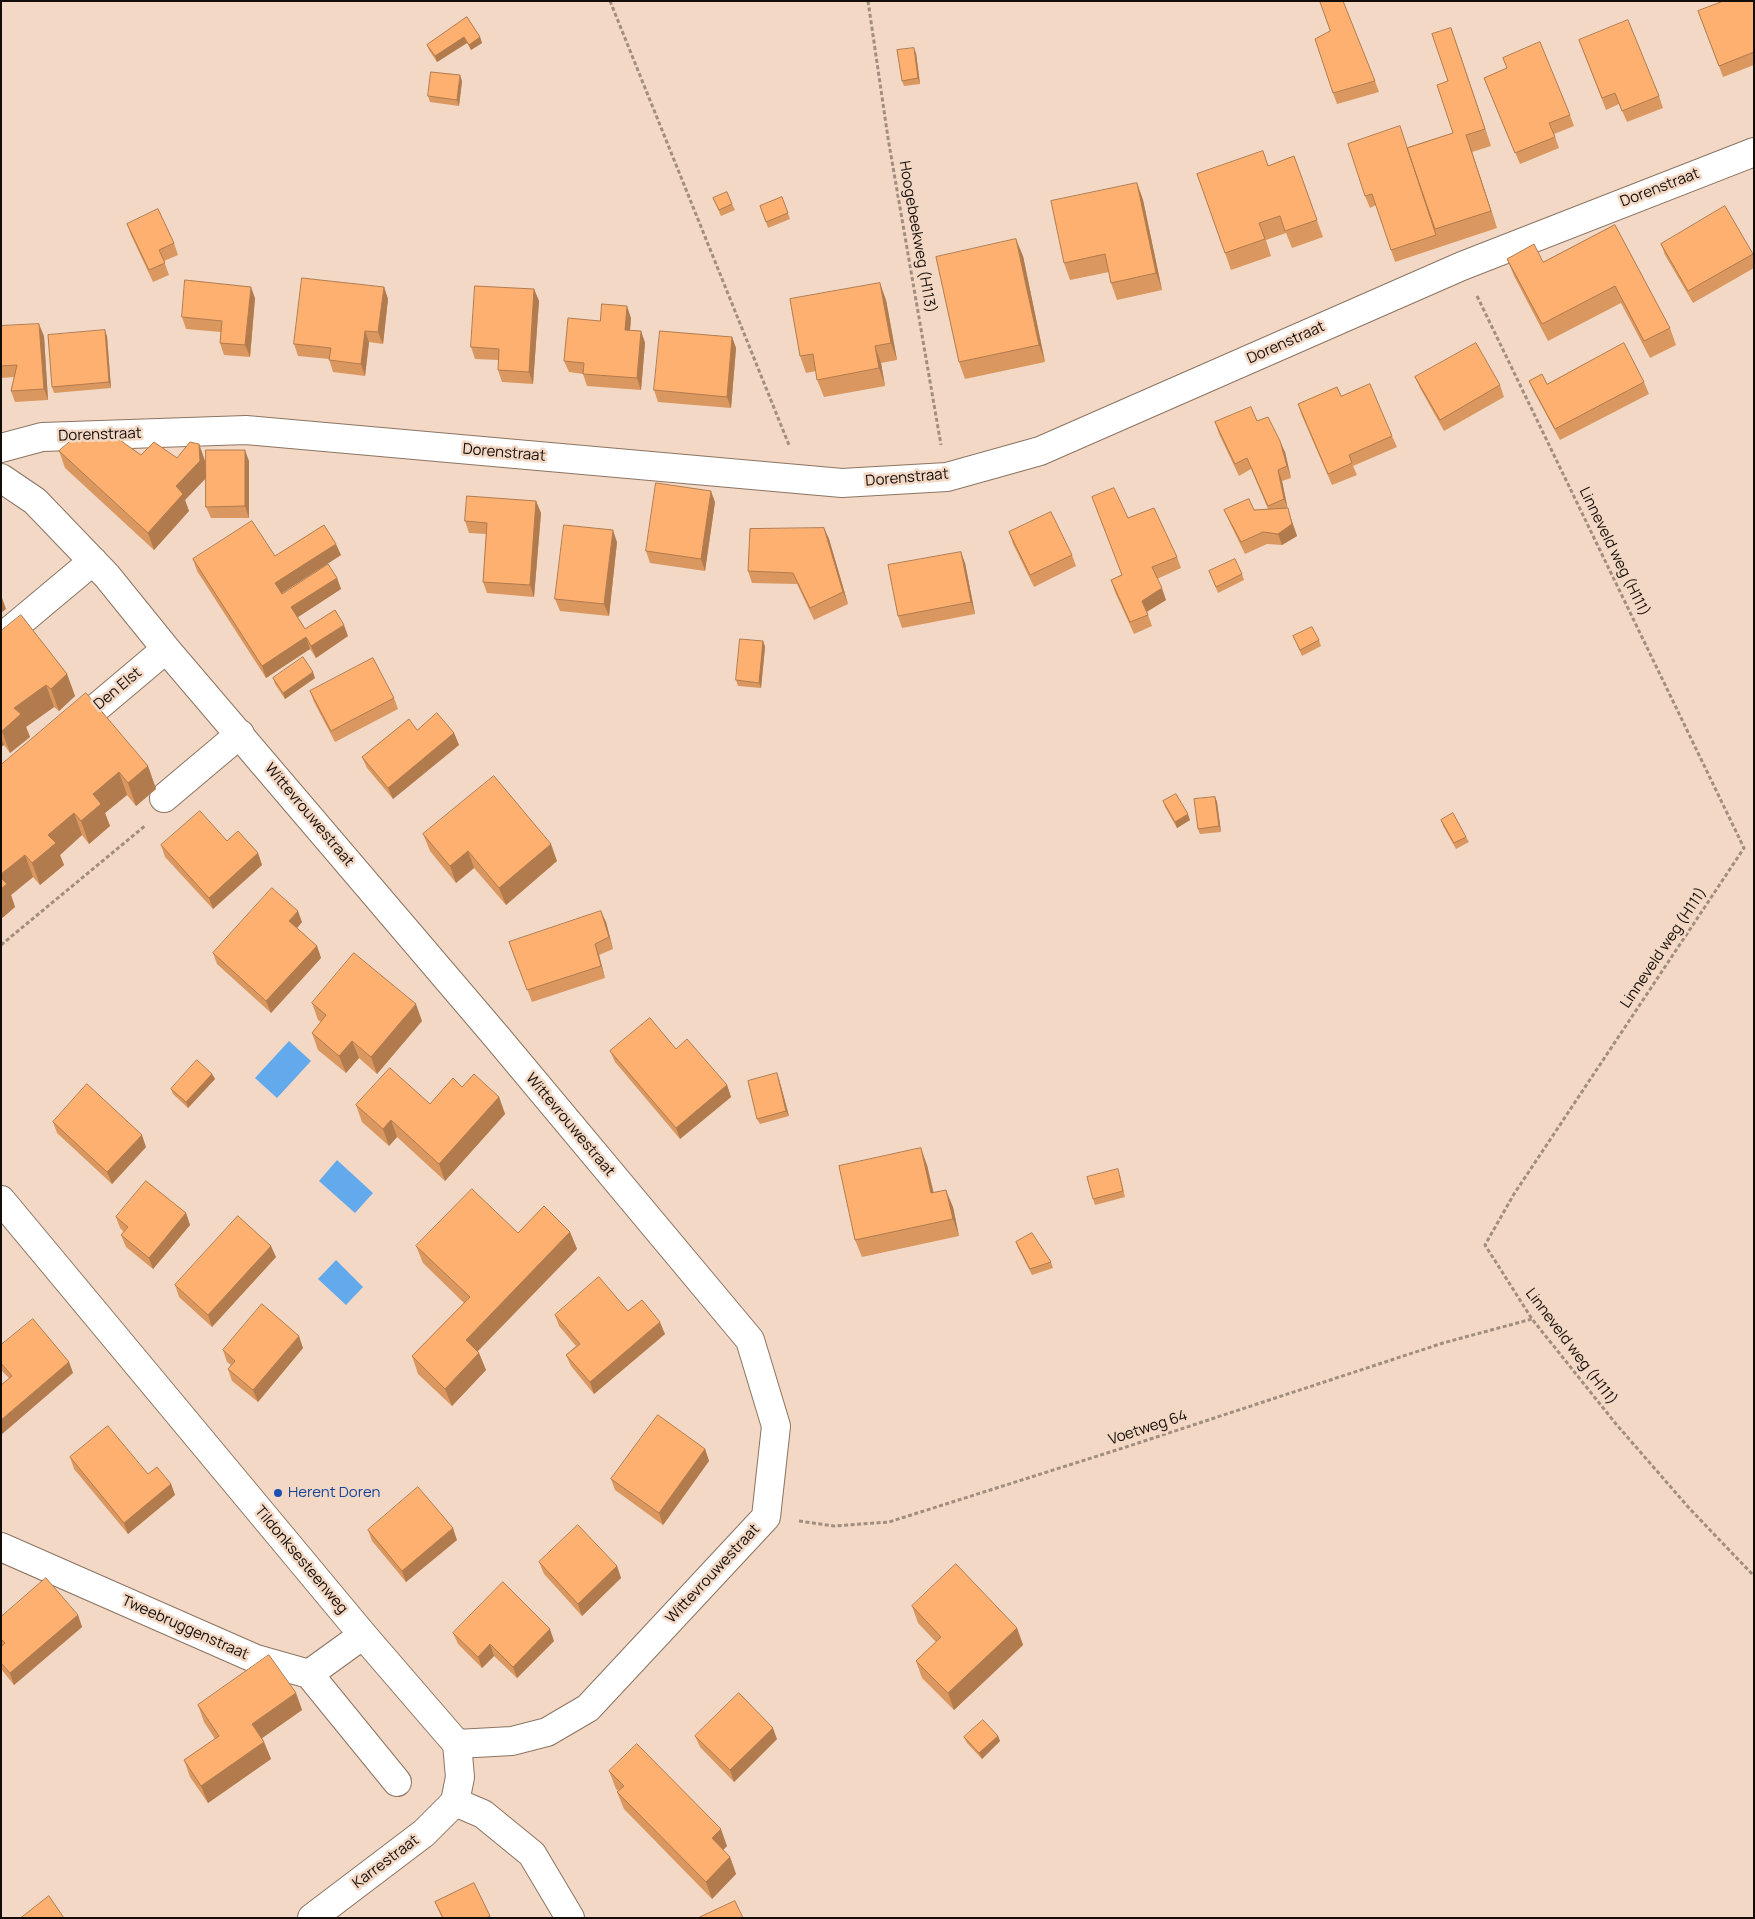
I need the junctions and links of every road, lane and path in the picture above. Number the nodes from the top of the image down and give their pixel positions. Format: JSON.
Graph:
{"nodes":[{"id":1,"x":610,"y":1,"type":"edge"},
{"id":2,"x":868,"y":1,"type":"edge"},
{"id":3,"x":1754,"y":152,"type":"edge"},
{"id":4,"x":1462,"y":266,"type":"junction"},
{"id":5,"x":1,"y":448,"type":"edge"},
{"id":6,"x":947,"y":477,"type":"junction"},
{"id":7,"x":1,"y":478,"type":"edge"},
{"id":8,"x":804,"y":480,"type":"junction"},
{"id":9,"x":93,"y":561,"type":"junction"},
{"id":10,"x":1,"y":638,"type":"edge"},
{"id":11,"x":166,"y":649,"type":"junction"},
{"id":12,"x":240,"y":734,"type":"junction"},
{"id":13,"x":54,"y":743,"type":"edge"},
{"id":14,"x":164,"y":798,"type":"joint"},
{"id":15,"x":1,"y":945,"type":"edge"},
{"id":16,"x":1,"y":1200,"type":"edge"},
{"id":17,"x":1532,"y":1319,"type":"junction"},
{"id":18,"x":766,"y":1517,"type":"junction"},
{"id":19,"x":1,"y":1547,"type":"edge"},
{"id":20,"x":1754,"y":1576,"type":"edge"},
{"id":21,"x":364,"y":1635,"type":"junction"},
{"id":22,"x":309,"y":1674,"type":"junction"},
{"id":23,"x":456,"y":1744,"type":"junction"},
{"id":24,"x":397,"y":1782,"type":"dead end"},
{"id":25,"x":455,"y":1802,"type":"junction"},
{"id":26,"x":312,"y":1918,"type":"edge"},
{"id":27,"x":570,"y":1918,"type":"edge"}],
"edges":[{"from":1,"to":8,"type":"path"},
{"from":2,"to":6,"type":"path","name":"Hoogebeekweg (H113)"},
{"from":3,"to":4,"type":"street","name":"Dorenstraat"},
{"from":4,"to":6,"type":"street","name":"Dorenstraat"},
{"from":4,"to":17,"type":"path","name":"Linneveld weg (H111)"},
{"from":5,"to":8,"type":"street","name":"Dorenstraat"},
{"from":6,"to":8,"type":"street","name":"Dorenstraat"},
{"from":7,"to":9,"type":"street","name":"Wittevrouwestraat"},
{"from":9,"to":10,"type":"street"},
{"from":9,"to":11,"type":"street","name":"Wittevrouwestraat"},
{"from":11,"to":12,"type":"street","name":"Wittevrouwestraat"},
{"from":11,"to":13,"type":"street","name":"Den Elst"},
{"from":12,"to":14,"type":"street"},
{"from":12,"to":18,"type":"street","name":"Wittevrouwestraat"},
{"from":14,"to":15,"type":"path"},
{"from":16,"to":21,"type":"street","name":"Tildonksesteenweg"},
{"from":17,"to":18,"type":"path","name":"Voetweg 64"},
{"from":17,"to":20,"type":"path","name":"Linneveld weg (H111)"},
{"from":18,"to":23,"type":"street","name":"Wittevrouwestraat"},
{"from":19,"to":22,"type":"street","name":"Tweebruggenstraat"},
{"from":21,"to":22,"type":"street"},
{"from":21,"to":23,"type":"street","name":"Tildonksesteenweg"},
{"from":22,"to":24,"type":"street"},
{"from":23,"to":25,"type":"street"},
{"from":25,"to":26,"type":"street","name":"Karrestraat"},
{"from":25,"to":27,"type":"street"}]}
